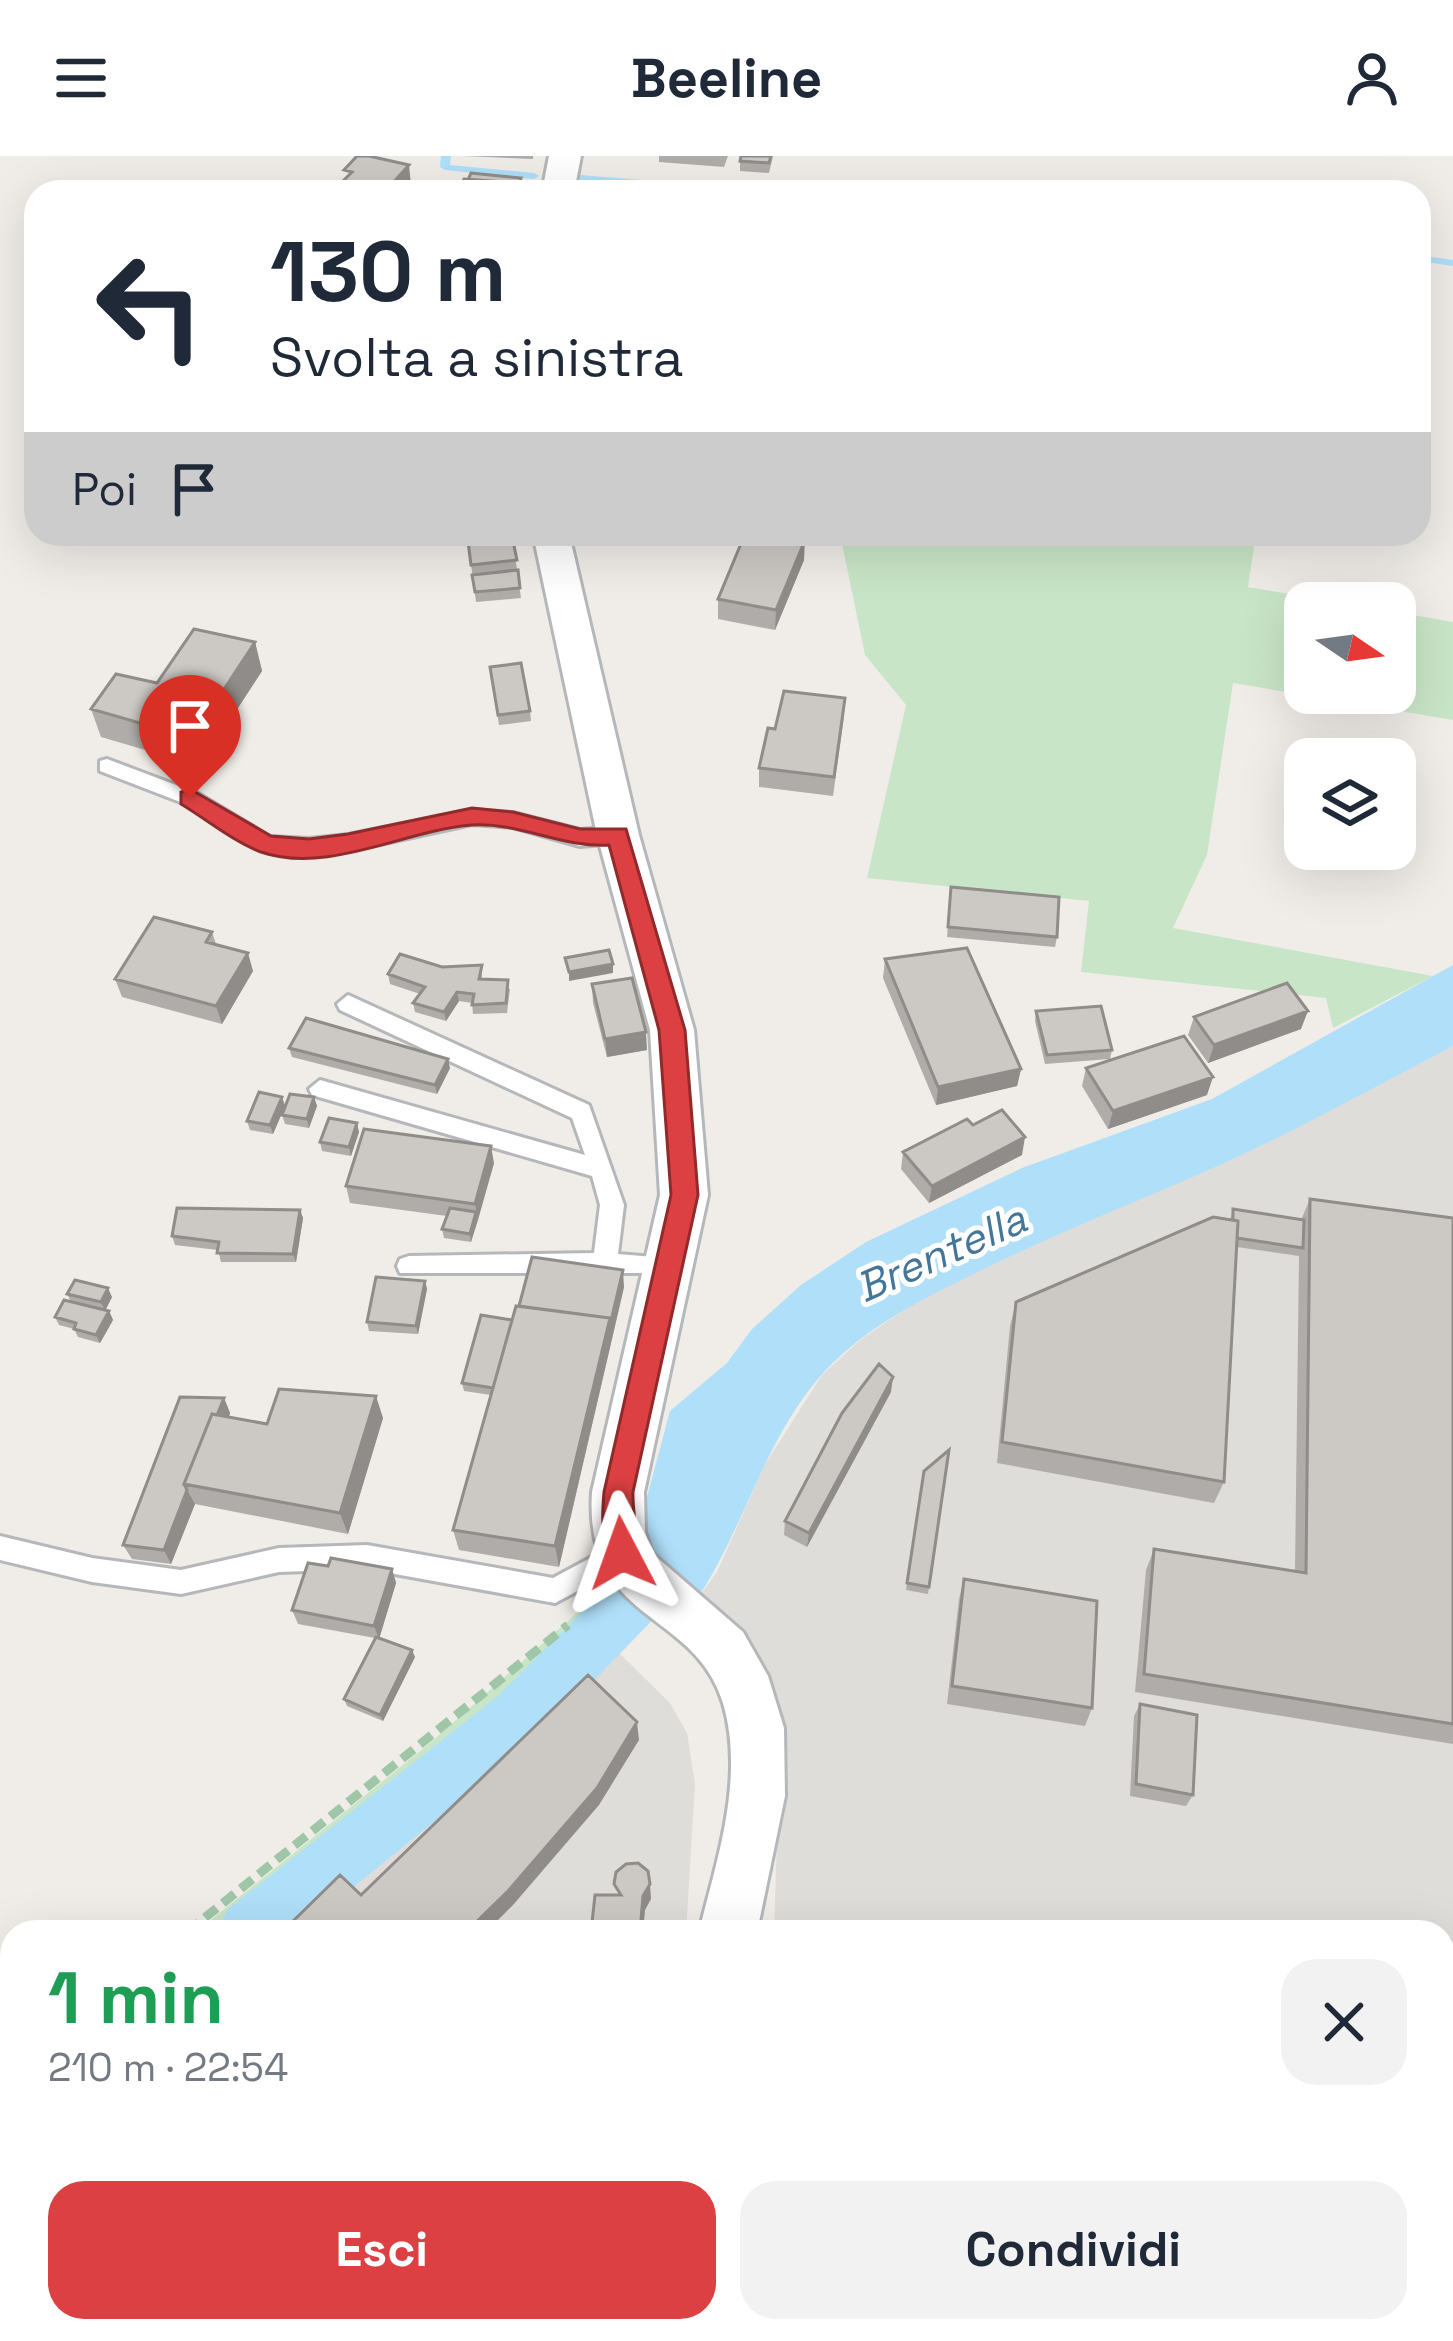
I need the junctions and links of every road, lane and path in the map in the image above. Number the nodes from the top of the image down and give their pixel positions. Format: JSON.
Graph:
{"nodes":[{"id":1,"x":554,"y":546,"type":"edge"},
{"id":2,"x":107,"y":766,"type":"dead end"},
{"id":3,"x":618,"y":836,"type":"junction"},
{"id":4,"x":348,"y":1004,"type":"dead end"},
{"id":5,"x":320,"y":1089,"type":"dead end"},
{"id":6,"x":602,"y":1169,"type":"junction"},
{"id":7,"x":605,"y":1264,"type":"junction"},
{"id":8,"x":410,"y":1266,"type":"dead end"},
{"id":9,"x":669,"y":1266,"type":"junction"},
{"id":10,"x":0,"y":1548,"type":"edge"},
{"id":11,"x":627,"y":1562,"type":"junction"},
{"id":12,"x":201,"y":1920,"type":"edge"},
{"id":13,"x":730,"y":1920,"type":"edge"}],
"edges":[{"from":1,"to":3,"type":"street"},
{"from":2,"to":3,"type":"lane"},
{"from":3,"to":9,"type":"street"},
{"from":4,"to":6,"type":"lane"},
{"from":5,"to":6,"type":"lane"},
{"from":6,"to":7,"type":"lane"},
{"from":7,"to":8,"type":"lane"},
{"from":7,"to":9,"type":"lane"},
{"from":9,"to":11,"type":"street"},
{"from":10,"to":11,"type":"lane"},
{"from":11,"to":12,"type":"path"},
{"from":11,"to":13,"type":"street"}]}
